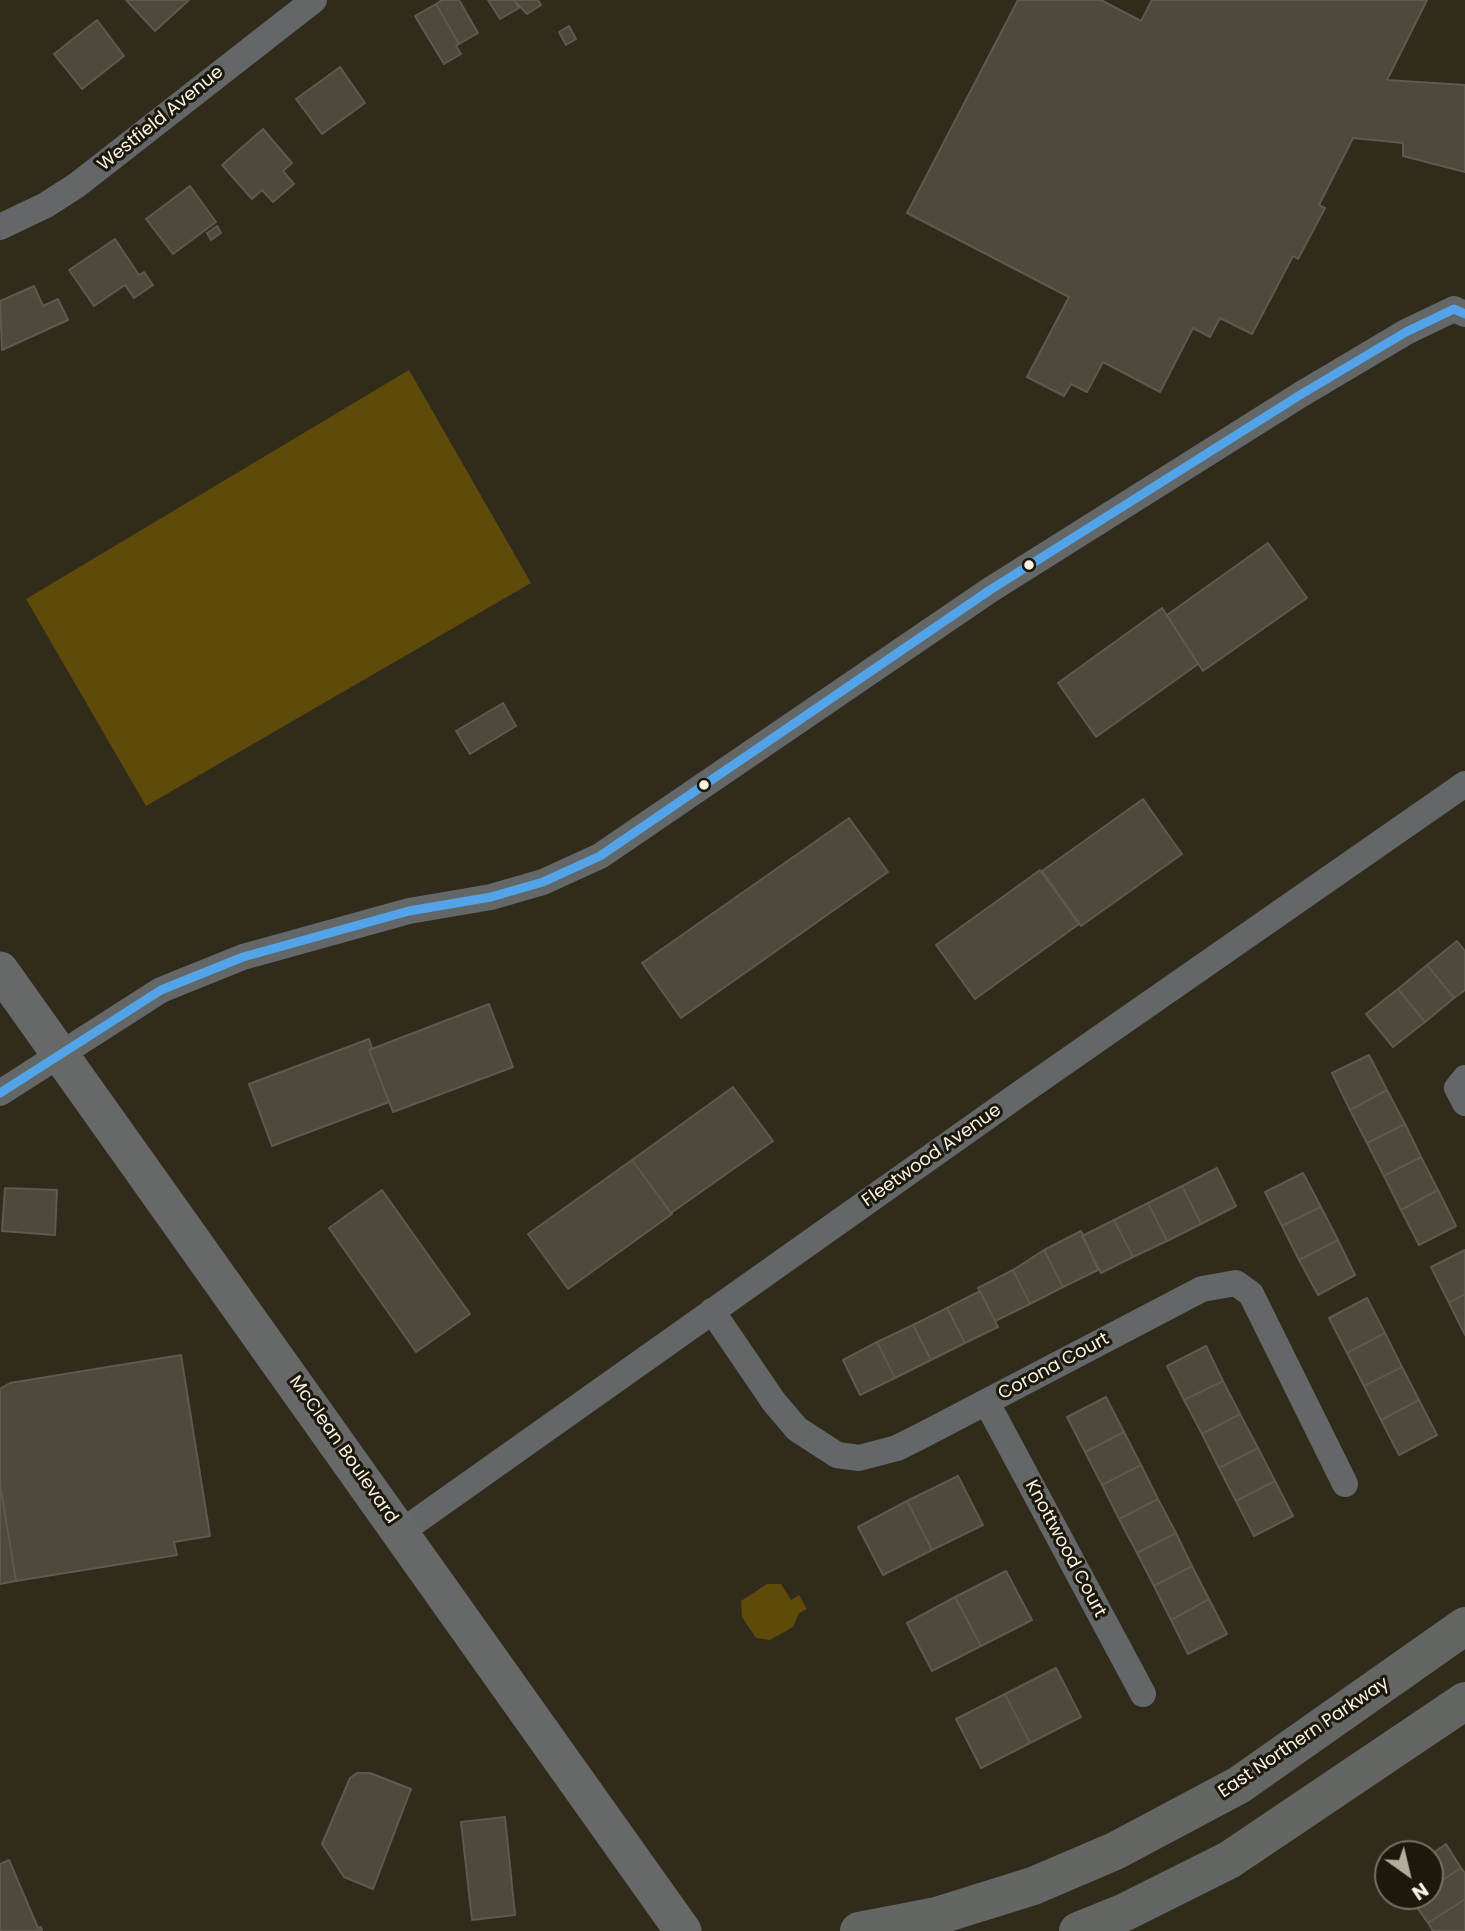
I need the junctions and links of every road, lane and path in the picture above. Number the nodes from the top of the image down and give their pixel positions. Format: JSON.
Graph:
{"nodes":[{"id":1,"x":314,"y":0,"type":"edge"},
{"id":2,"x":0,"y":227,"type":"edge"},
{"id":3,"x":1460,"y":312,"type":"edge"},
{"id":4,"x":1465,"y":784,"type":"edge"},
{"id":5,"x":0,"y":970,"type":"edge"},
{"id":6,"x":60,"y":1053,"type":"junction"},
{"id":7,"x":0,"y":1093,"type":"edge"},
{"id":8,"x":712,"y":1311,"type":"junction"},
{"id":9,"x":987,"y":1403,"type":"junction"},
{"id":10,"x":1345,"y":1484,"type":"dead end"},
{"id":11,"x":401,"y":1532,"type":"junction"},
{"id":12,"x":1465,"y":1626,"type":"edge"},
{"id":13,"x":1143,"y":1694,"type":"dead end"},
{"id":14,"x":1465,"y":1701,"type":"edge"},
{"id":15,"x":683,"y":1931,"type":"edge"},
{"id":16,"x":859,"y":1931,"type":"edge"},
{"id":17,"x":1078,"y":1931,"type":"edge"}],
"edges":[{"from":1,"to":2,"type":"street","name":"Westfield Avenue"},
{"from":3,"to":6,"type":"street"},
{"from":4,"to":8,"type":"street","name":"Fleetwood Avenue"},
{"from":5,"to":6,"type":"street","name":"McClean Boulevard"},
{"from":6,"to":7,"type":"street"},
{"from":6,"to":11,"type":"street","name":"McClean Boulevard"},
{"from":8,"to":9,"type":"street","name":"Corona Court"},
{"from":8,"to":11,"type":"street","name":"Fleetwood Avenue"},
{"from":9,"to":10,"type":"street","name":"Corona Court"},
{"from":9,"to":13,"type":"street","name":"Knottwood Court"},
{"from":11,"to":15,"type":"street","name":"McClean Boulevard"},
{"from":12,"to":16,"type":"main road","name":"East Northern Parkway"},
{"from":14,"to":17,"type":"main road"}]}
